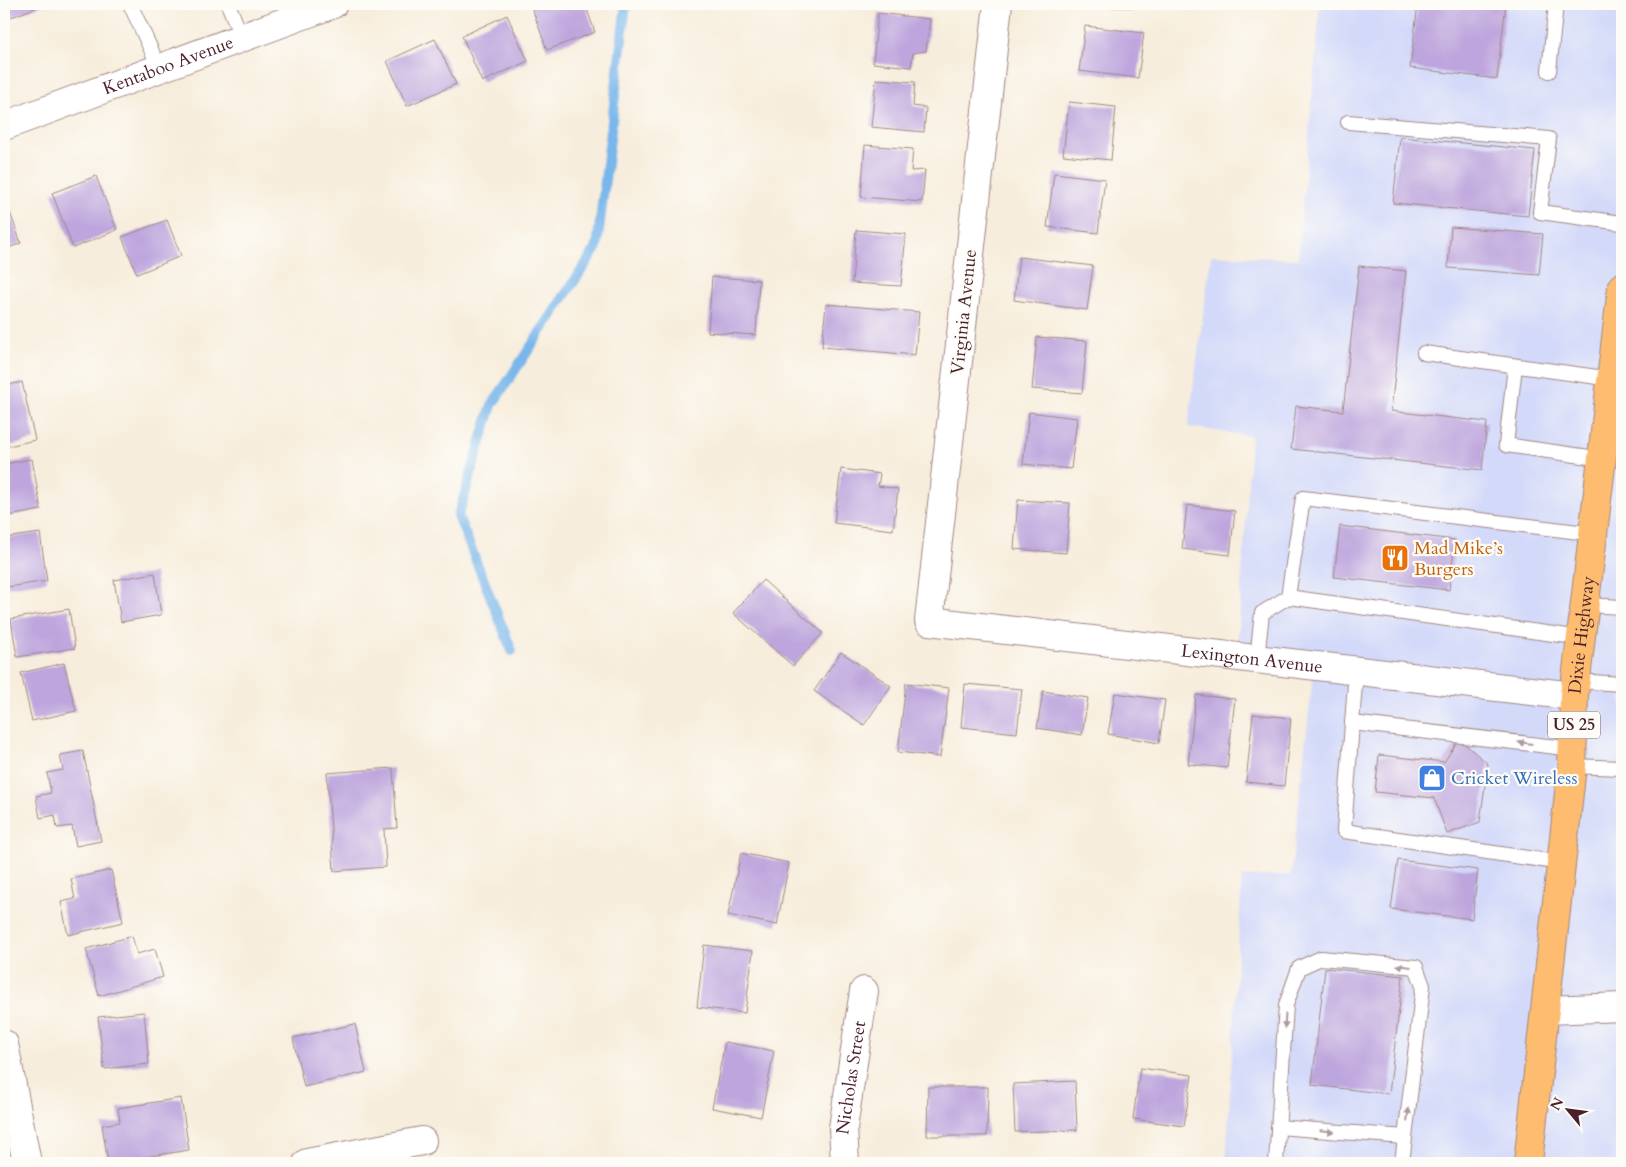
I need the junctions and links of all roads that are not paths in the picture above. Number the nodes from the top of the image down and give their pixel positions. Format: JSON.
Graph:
{"nodes":[{"id":1,"x":130,"y":4,"type":"edge"},
{"id":2,"x":228,"y":4,"type":"edge"},
{"id":3,"x":333,"y":4,"type":"edge"},
{"id":4,"x":998,"y":4,"type":"edge"},
{"id":5,"x":1556,"y":4,"type":"edge"},
{"id":6,"x":242,"y":38,"type":"junction"},
{"id":7,"x":160,"y":69,"type":"junction"},
{"id":8,"x":1549,"y":71,"type":"dead end"},
{"id":9,"x":1348,"y":122,"type":"dead end"},
{"id":10,"x":4,"y":126,"type":"edge"},
{"id":11,"x":1622,"y":224,"type":"edge"},
{"id":12,"x":1622,"y":287,"type":"edge"},
{"id":13,"x":1424,"y":353,"type":"dead end"},
{"id":14,"x":1515,"y":366,"type":"junction"},
{"id":15,"x":1612,"y":379,"type":"junction"},
{"id":16,"x":1603,"y":459,"type":"junction"},
{"id":17,"x":1595,"y":534,"type":"junction"},
{"id":18,"x":1288,"y":597,"type":"junction"},
{"id":19,"x":1586,"y":605,"type":"junction"},
{"id":20,"x":1622,"y":608,"type":"edge"},
{"id":21,"x":929,"y":621,"type":"joint"},
{"id":22,"x":1582,"y":638,"type":"junction"},
{"id":23,"x":1257,"y":659,"type":"junction"},
{"id":24,"x":1356,"y":670,"type":"junction"},
{"id":25,"x":1622,"y":684,"type":"edge"},
{"id":26,"x":1575,"y":688,"type":"junction"},
{"id":27,"x":1352,"y":723,"type":"junction"},
{"id":28,"x":1573,"y":757,"type":"junction"},
{"id":29,"x":1622,"y":768,"type":"edge"},
{"id":30,"x":1562,"y":864,"type":"junction"},
{"id":31,"x":864,"y":991,"type":"dead end"},
{"id":32,"x":1622,"y":1007,"type":"edge"},
{"id":33,"x":1547,"y":1010,"type":"junction"},
{"id":34,"x":4,"y":1044,"type":"edge"},
{"id":35,"x":1278,"y":1127,"type":"junction"},
{"id":36,"x":1405,"y":1137,"type":"junction"},
{"id":37,"x":422,"y":1141,"type":"dead end"},
{"id":38,"x":27,"y":1163,"type":"edge"},
{"id":39,"x":307,"y":1163,"type":"edge"},
{"id":40,"x":844,"y":1163,"type":"edge"},
{"id":41,"x":1276,"y":1163,"type":"edge"},
{"id":42,"x":1402,"y":1163,"type":"edge"},
{"id":43,"x":1528,"y":1163,"type":"edge"}],
"edges":[{"from":1,"to":7,"type":"lane"},
{"from":2,"to":6,"type":"lane"},
{"from":3,"to":6,"type":"street","name":"Kentaboo Avenue"},
{"from":4,"to":21,"type":"street","name":"Virginia Avenue"},
{"from":5,"to":8,"type":"lane"},
{"from":6,"to":7,"type":"street","name":"Kentaboo Avenue"},
{"from":7,"to":10,"type":"street","name":"Kentaboo Avenue"},
{"from":9,"to":11,"type":"lane"},
{"from":12,"to":15,"type":"main road","name":"Dixie Highway","number":"US 25"},
{"from":13,"to":14,"type":"lane"},
{"from":14,"to":15,"type":"lane"},
{"from":14,"to":16,"type":"lane"},
{"from":15,"to":16,"type":"main road","name":"Dixie Highway","number":"US 25"},
{"from":16,"to":17,"type":"main road","name":"Dixie Highway","number":"US 25"},
{"from":17,"to":18,"type":"lane"},
{"from":17,"to":19,"type":"main road","name":"Dixie Highway","number":"US 25"},
{"from":18,"to":22,"type":"lane"},
{"from":18,"to":23,"type":"lane"},
{"from":19,"to":20,"type":"lane"},
{"from":19,"to":22,"type":"main road","name":"Dixie Highway","number":"US 25"},
{"from":21,"to":23,"type":"street","name":"Lexington Avenue"},
{"from":22,"to":26,"type":"main road","name":"Dixie Highway","number":"US 25"},
{"from":23,"to":24,"type":"street","name":"Lexington Avenue"},
{"from":24,"to":26,"type":"street","name":"Lexington Avenue"},
{"from":24,"to":27,"type":"lane"},
{"from":25,"to":26,"type":"lane"},
{"from":26,"to":28,"type":"main road","name":"Dixie Highway","number":"US 25"},
{"from":28,"to":27,"type":"lane","one_way":true},
{"from":27,"to":30,"type":"lane"},
{"from":28,"to":29,"type":"lane"},
{"from":28,"to":30,"type":"main road","name":"Dixie Highway","number":"US 25"},
{"from":30,"to":33,"type":"main road","name":"Dixie Highway","number":"US 25"},
{"from":31,"to":40,"type":"street","name":"Nicholas Street"},
{"from":32,"to":33,"type":"street"},
{"from":33,"to":43,"type":"main road","name":"Dixie Highway","number":"US 25"},
{"from":34,"to":38,"type":"street"},
{"from":35,"to":36,"type":"lane","one_way":true},
{"from":36,"to":35,"type":"lane","one_way":true},
{"from":35,"to":41,"type":"lane"},
{"from":36,"to":42,"type":"lane"},
{"from":37,"to":39,"type":"street"}]}
